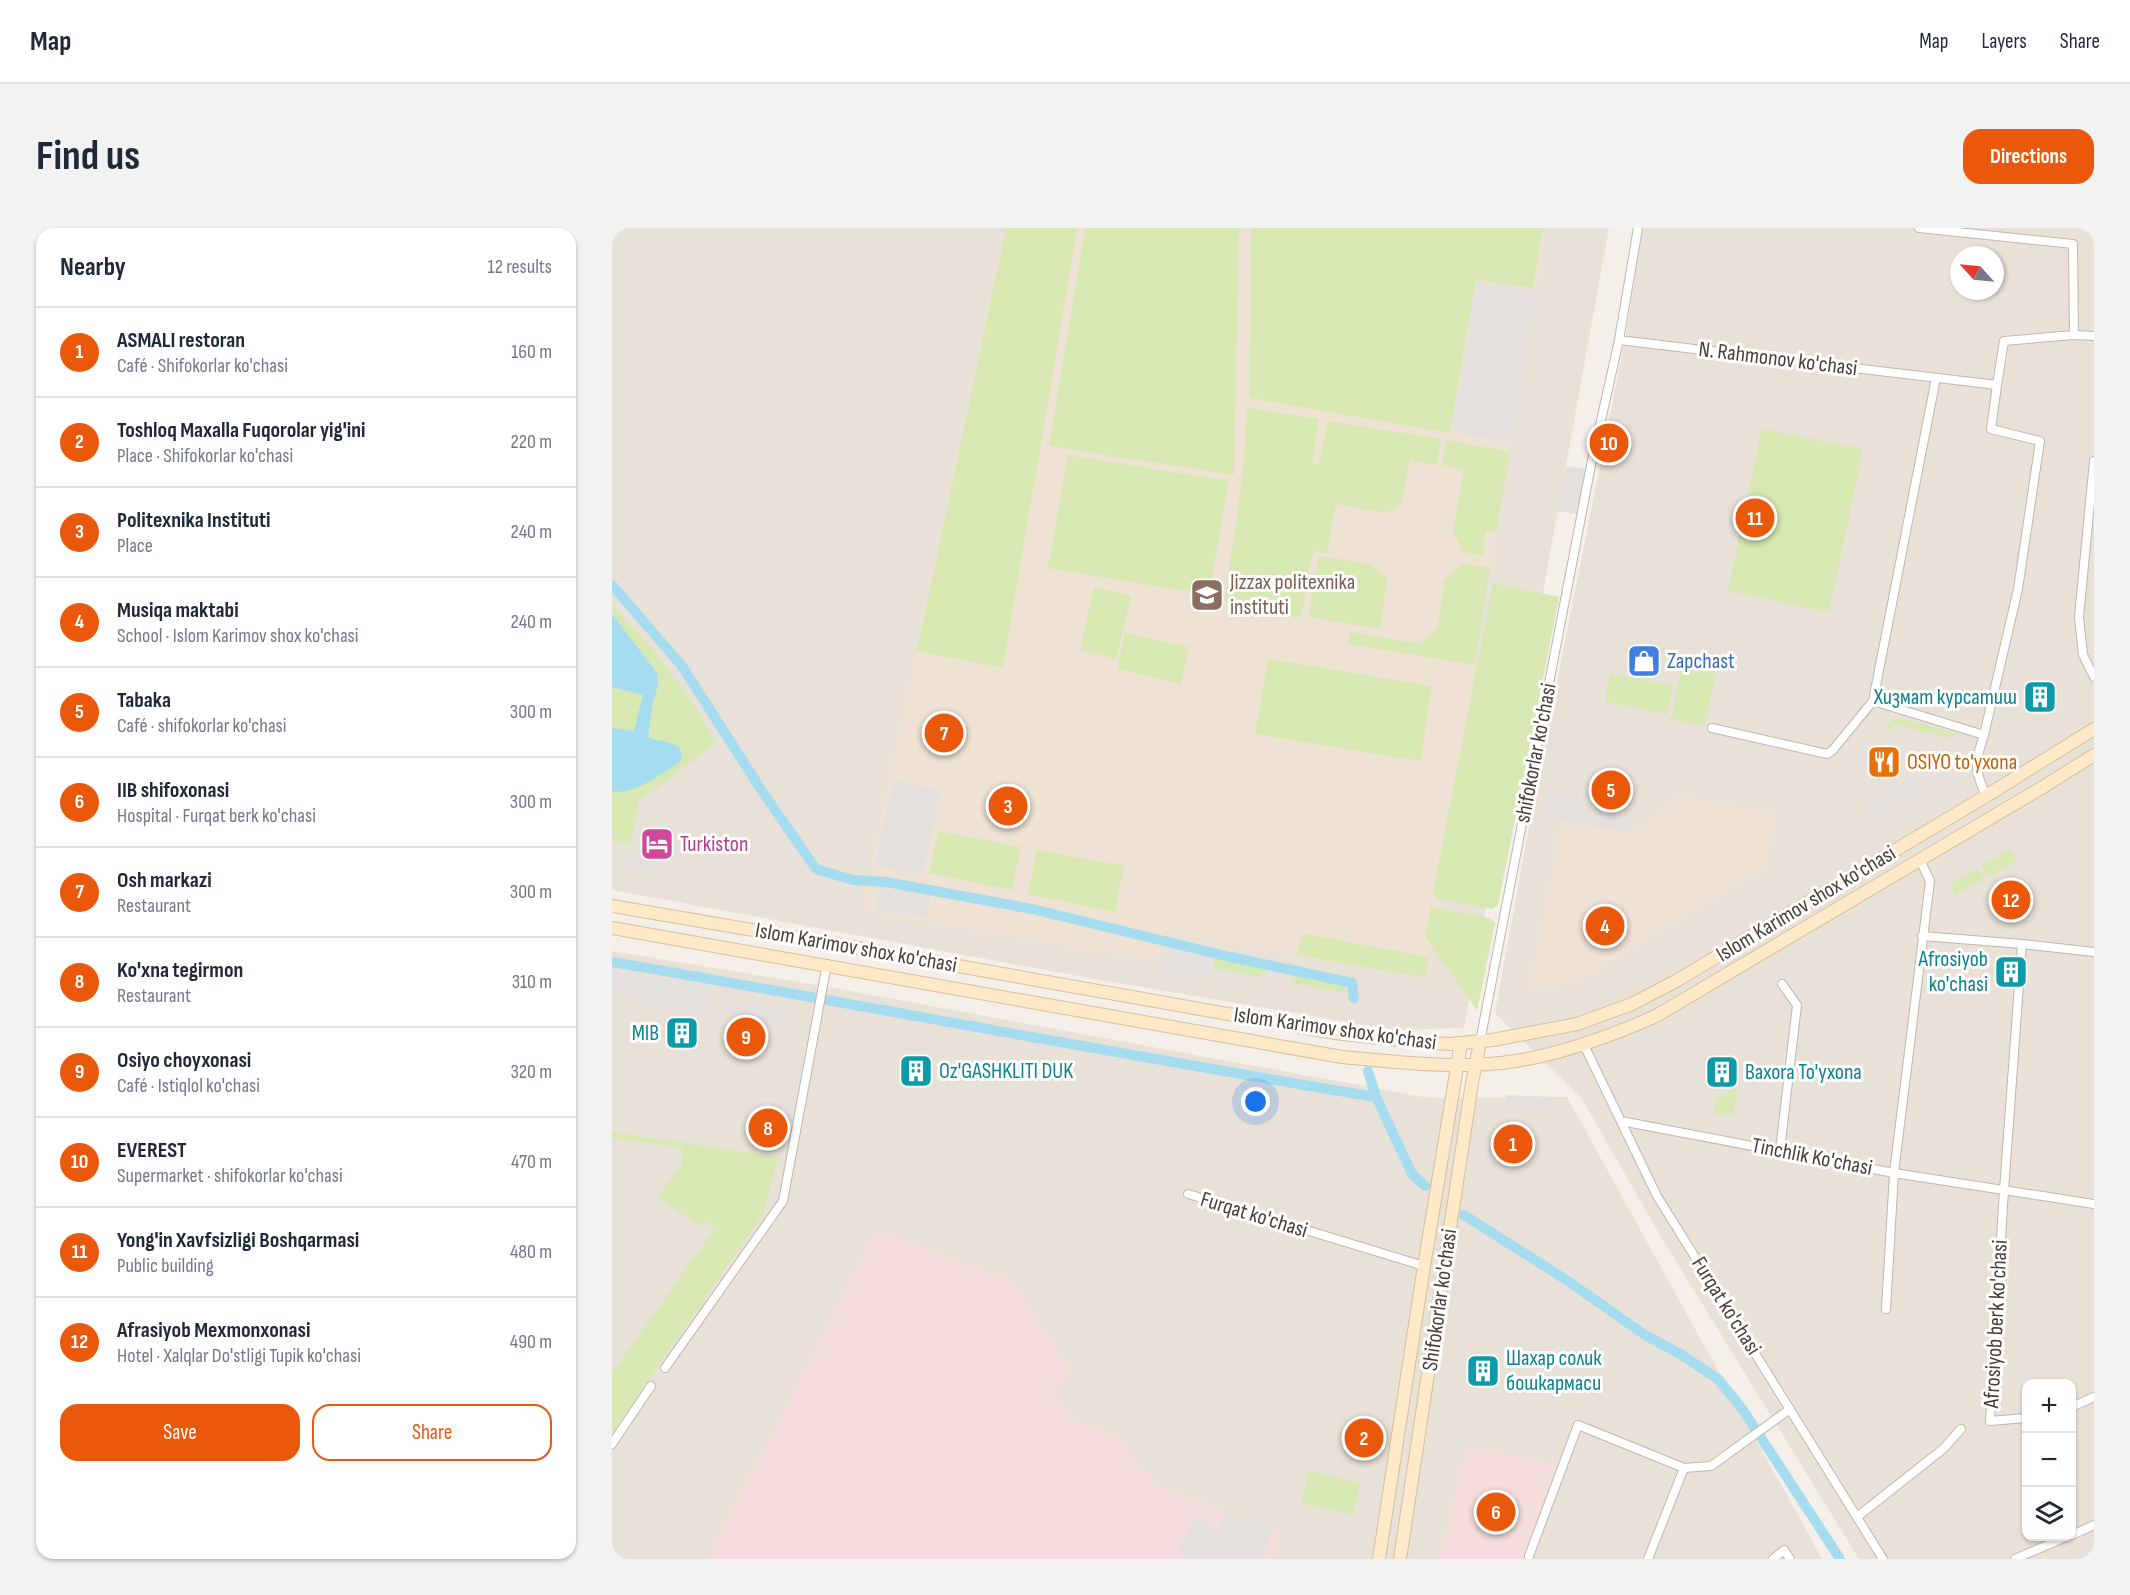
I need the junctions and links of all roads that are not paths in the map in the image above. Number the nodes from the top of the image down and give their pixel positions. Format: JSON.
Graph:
{"nodes":[{"id":1,"x":1638,"y":228,"type":"edge"},
{"id":2,"x":1919,"y":228,"type":"edge"},
{"id":3,"x":2074,"y":335,"type":"junction"},
{"id":4,"x":2094,"y":336,"type":"edge"},
{"id":5,"x":1619,"y":340,"type":"junction"},
{"id":6,"x":1936,"y":378,"type":"junction"},
{"id":7,"x":1997,"y":385,"type":"junction"},
{"id":8,"x":2094,"y":461,"type":"edge"},
{"id":9,"x":2090,"y":546,"type":"edge"},
{"id":10,"x":2094,"y":677,"type":"edge"},
{"id":11,"x":1873,"y":701,"type":"junction"},
{"id":12,"x":1712,"y":728,"type":"dead end"},
{"id":13,"x":2094,"y":729,"type":"edge"},
{"id":14,"x":1984,"y":735,"type":"junction"},
{"id":15,"x":2094,"y":755,"type":"edge"},
{"id":16,"x":1986,"y":796,"type":"junction"},
{"id":17,"x":1920,"y":860,"type":"junction"},
{"id":18,"x":612,"y":906,"type":"edge"},
{"id":19,"x":612,"y":928,"type":"edge"},
{"id":20,"x":1922,"y":936,"type":"junction"},
{"id":21,"x":2022,"y":944,"type":"junction"},
{"id":22,"x":2094,"y":952,"type":"edge"},
{"id":23,"x":827,"y":964,"type":"junction"},
{"id":24,"x":1782,"y":984,"type":"dead end"},
{"id":25,"x":1480,"y":1042,"type":"junction"},
{"id":26,"x":1461,"y":1043,"type":"junction"},
{"id":27,"x":1584,"y":1045,"type":"junction"},
{"id":28,"x":1458,"y":1064,"type":"junction"},
{"id":29,"x":1475,"y":1064,"type":"junction"},
{"id":30,"x":1621,"y":1121,"type":"junction"},
{"id":31,"x":1780,"y":1150,"type":"junction"},
{"id":32,"x":1894,"y":1173,"type":"junction"},
{"id":33,"x":2004,"y":1190,"type":"junction"},
{"id":34,"x":1188,"y":1194,"type":"dead end"},
{"id":35,"x":2094,"y":1204,"type":"edge"},
{"id":36,"x":1424,"y":1266,"type":"junction"},
{"id":37,"x":1886,"y":1309,"type":"dead end"},
{"id":38,"x":665,"y":1368,"type":"dead end"},
{"id":39,"x":651,"y":1386,"type":"dead end"},
{"id":40,"x":2094,"y":1397,"type":"edge"},
{"id":41,"x":2076,"y":1405,"type":"edge"},
{"id":42,"x":1790,"y":1409,"type":"junction"},
{"id":43,"x":2022,"y":1418,"type":"edge"},
{"id":44,"x":1961,"y":1429,"type":"dead end"},
{"id":45,"x":612,"y":1444,"type":"edge"},
{"id":46,"x":1684,"y":1468,"type":"junction"},
{"id":47,"x":1857,"y":1517,"type":"junction"},
{"id":48,"x":2094,"y":1526,"type":"edge"},
{"id":49,"x":2076,"y":1534,"type":"edge"},
{"id":50,"x":2058,"y":1541,"type":"edge"},
{"id":51,"x":1529,"y":1556,"type":"dead end"},
{"id":52,"x":1379,"y":1559,"type":"edge"},
{"id":53,"x":1400,"y":1559,"type":"edge"},
{"id":54,"x":1648,"y":1559,"type":"edge"},
{"id":55,"x":1773,"y":1559,"type":"edge"},
{"id":56,"x":1790,"y":1559,"type":"edge"},
{"id":57,"x":1883,"y":1559,"type":"edge"},
{"id":58,"x":2015,"y":1559,"type":"edge"}],
"edges":[{"from":1,"to":5,"type":"street","name":"shifokorlar ko'chasi"},
{"from":2,"to":3,"type":"street"},
{"from":3,"to":4,"type":"street"},
{"from":3,"to":7,"type":"street"},
{"from":5,"to":6,"type":"street","name":"N. Rahmonov ko'chasi"},
{"from":5,"to":25,"type":"street","name":"shifokorlar ko'chasi"},
{"from":6,"to":7,"type":"street","name":"N. Rahmonov ko'chasi"},
{"from":6,"to":11,"type":"street"},
{"from":7,"to":14,"type":"street"},
{"from":8,"to":9,"type":"street"},
{"from":9,"to":10,"type":"street"},
{"from":11,"to":12,"type":"street"},
{"from":11,"to":14,"type":"street"},
{"from":13,"to":16,"type":"main road","name":"Islom Karimov shox ko'chasi"},
{"from":14,"to":16,"type":"street"},
{"from":15,"to":17,"type":"main road","name":"Islom Karimov shox ko'chasi"},
{"from":16,"to":25,"type":"main road","name":"Islom Karimov shox ko'chasi"},
{"from":17,"to":20,"type":"street"},
{"from":17,"to":27,"type":"main road","name":"Islom Karimov shox ko'chasi"},
{"from":18,"to":26,"type":"main road","name":"Islom Karimov shox ko'chasi"},
{"from":19,"to":23,"type":"main road","name":"Islom Karimov shox ko'chasi"},
{"from":20,"to":21,"type":"street"},
{"from":20,"to":32,"type":"street"},
{"from":21,"to":22,"type":"street"},
{"from":21,"to":33,"type":"street","name":"Afrosiyob berk ko'chasi"},
{"from":23,"to":28,"type":"main road","name":"Islom Karimov shox ko'chasi"},
{"from":23,"to":38,"type":"street"},
{"from":24,"to":31,"type":"street"},
{"from":25,"to":26,"type":"main road","name":"Islom Karimov shox ko'chasi"},
{"from":25,"to":29,"type":"main road","name":"Shifokorlar ko'chasi"},
{"from":26,"to":28,"type":"main road","name":"Shifokorlar ko'chasi"},
{"from":27,"to":29,"type":"main road","name":"Islom Karimov shox ko'chasi"},
{"from":27,"to":30,"type":"street","name":"Furqat ko'chasi"},
{"from":28,"to":29,"type":"main road","name":"Islom Karimov shox ko'chasi"},
{"from":28,"to":36,"type":"main road","name":"Shifokorlar ko'chasi"},
{"from":29,"to":53,"type":"main road","name":"Shifokorlar ko'chasi"},
{"from":30,"to":31,"type":"street","name":"Tinchlik Ko'chasi"},
{"from":30,"to":42,"type":"street","name":"Furqat ko'chasi"},
{"from":31,"to":32,"type":"street","name":"Tinchlik Ko'chasi"},
{"from":32,"to":33,"type":"street","name":"Tinchlik Ko'chasi"},
{"from":32,"to":37,"type":"street"},
{"from":33,"to":35,"type":"street"},
{"from":33,"to":43,"type":"street","name":"Afrosiyob berk ko'chasi"},
{"from":34,"to":36,"type":"street","name":"Furqat ko'chasi"},
{"from":36,"to":52,"type":"main road","name":"Shifokorlar ko'chasi"},
{"from":39,"to":45,"type":"street"},
{"from":40,"to":41,"type":"street"},
{"from":42,"to":46,"type":"street"},
{"from":42,"to":47,"type":"street","name":"Furqat ko'chasi"},
{"from":44,"to":47,"type":"street"},
{"from":46,"to":51,"type":"street"},
{"from":46,"to":54,"type":"street"},
{"from":47,"to":57,"type":"street","name":"Furqat ko'chasi"},
{"from":48,"to":49,"type":"street"},
{"from":50,"to":58,"type":"street"},
{"from":55,"to":56,"type":"street"}]}
